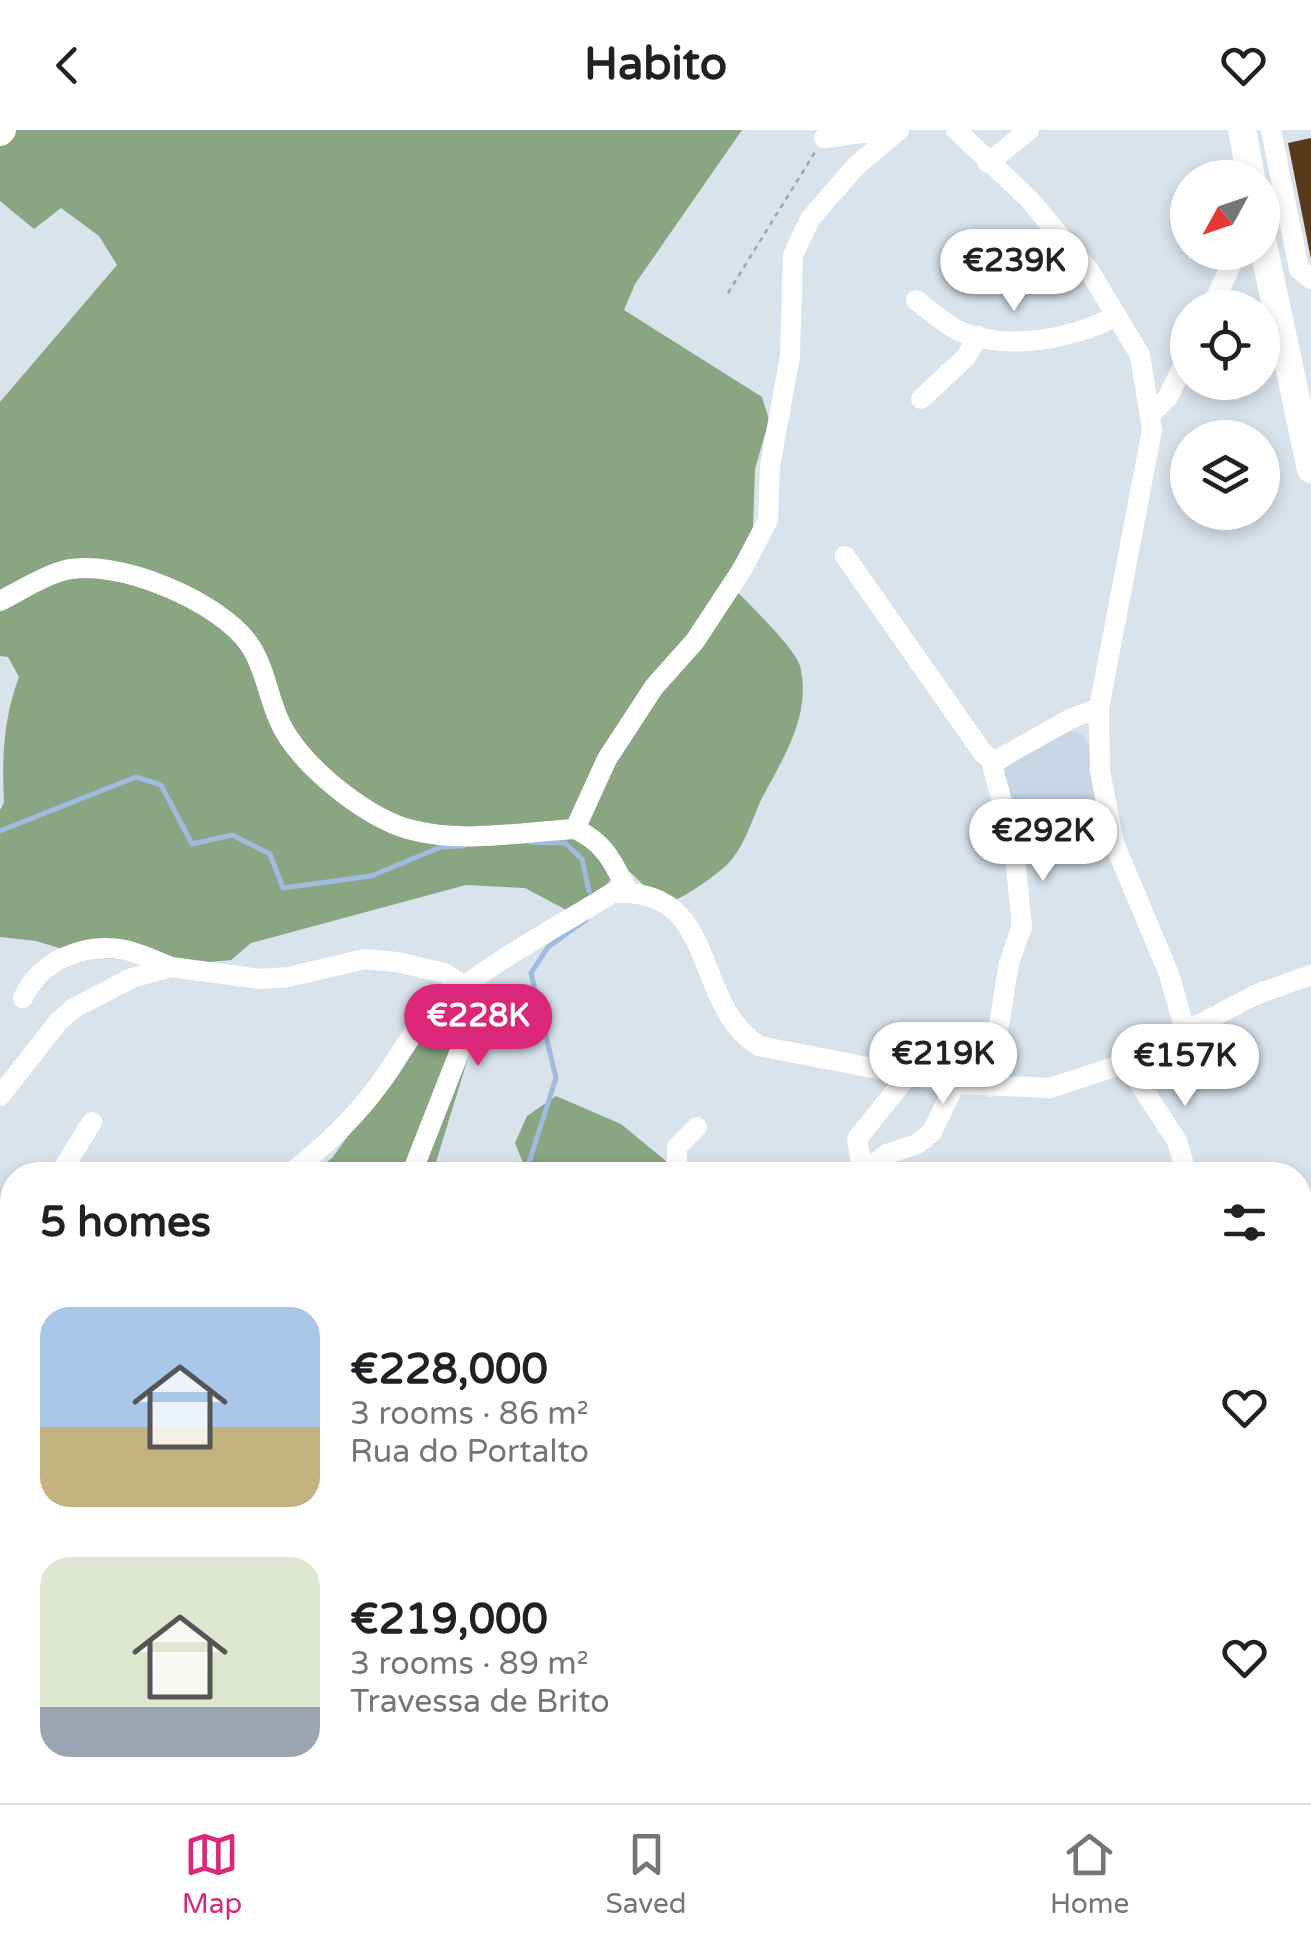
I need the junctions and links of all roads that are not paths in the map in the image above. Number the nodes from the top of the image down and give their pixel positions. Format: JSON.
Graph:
{"nodes":[{"id":1,"x":893,"y":130,"type":"edge"},
{"id":2,"x":956,"y":130,"type":"edge"},
{"id":3,"x":1030,"y":130,"type":"edge"},
{"id":4,"x":1242,"y":130,"type":"edge"},
{"id":5,"x":1271,"y":130,"type":"edge"},
{"id":6,"x":824,"y":138,"type":"road end"},
{"id":7,"x":1248,"y":160,"type":"edge"},
{"id":8,"x":988,"y":163,"type":"junction"},
{"id":9,"x":1270,"y":270,"type":"edge"},
{"id":10,"x":1311,"y":279,"type":"edge"},
{"id":11,"x":916,"y":300,"type":"dead end"},
{"id":12,"x":1115,"y":318,"type":"junction"},
{"id":13,"x":978,"y":336,"type":"junction"},
{"id":14,"x":1301,"y":382,"type":"edge"},
{"id":15,"x":1170,"y":393,"type":"edge"},
{"id":16,"x":921,"y":399,"type":"dead end"},
{"id":17,"x":1152,"y":414,"type":"junction"},
{"id":18,"x":1311,"y":469,"type":"edge"},
{"id":19,"x":845,"y":556,"type":"dead end"},
{"id":20,"x":0,"y":601,"type":"edge"},
{"id":21,"x":1100,"y":708,"type":"junction"},
{"id":22,"x":994,"y":762,"type":"junction"},
{"id":23,"x":575,"y":829,"type":"junction"},
{"id":24,"x":628,"y":892,"type":"junction"},
{"id":25,"x":171,"y":966,"type":"junction"},
{"id":26,"x":1311,"y":974,"type":"edge"},
{"id":27,"x":465,"y":985,"type":"junction"},
{"id":28,"x":23,"y":998,"type":"dead end"},
{"id":29,"x":1186,"y":1030,"type":"junction"},
{"id":30,"x":1126,"y":1063,"type":"junction"},
{"id":31,"x":908,"y":1074,"type":"junction"},
{"id":32,"x":955,"y":1084,"type":"junction"},
{"id":33,"x":988,"y":1087,"type":"junction"},
{"id":34,"x":0,"y":1096,"type":"edge"},
{"id":35,"x":92,"y":1122,"type":"dead end"},
{"id":36,"x":696,"y":1127,"type":"dead end"},
{"id":37,"x":66,"y":1162,"type":"edge"},
{"id":38,"x":304,"y":1162,"type":"edge"},
{"id":39,"x":416,"y":1162,"type":"edge"},
{"id":40,"x":677,"y":1162,"type":"edge"},
{"id":41,"x":860,"y":1162,"type":"edge"},
{"id":42,"x":877,"y":1162,"type":"edge"},
{"id":43,"x":1183,"y":1162,"type":"edge"}],
"edges":[{"from":1,"to":6,"type":"street"},
{"from":1,"to":23,"type":"street"},
{"from":2,"to":8,"type":"street"},
{"from":3,"to":8,"type":"street"},
{"from":4,"to":7,"type":"main road"},
{"from":5,"to":10,"type":"street"},
{"from":8,"to":12,"type":"street"},
{"from":9,"to":14,"type":"main road"},
{"from":11,"to":13,"type":"street"},
{"from":12,"to":13,"type":"street"},
{"from":12,"to":17,"type":"street"},
{"from":13,"to":16,"type":"street"},
{"from":14,"to":18,"type":"main road"},
{"from":15,"to":17,"type":"street"},
{"from":17,"to":21,"type":"street"},
{"from":19,"to":22,"type":"street"},
{"from":20,"to":23,"type":"street"},
{"from":21,"to":22,"type":"street"},
{"from":21,"to":29,"type":"street"},
{"from":22,"to":33,"type":"street"},
{"from":23,"to":24,"type":"street"},
{"from":24,"to":27,"type":"street"},
{"from":24,"to":31,"type":"street"},
{"from":25,"to":27,"type":"street"},
{"from":25,"to":28,"type":"street"},
{"from":25,"to":34,"type":"street"},
{"from":26,"to":29,"type":"street"},
{"from":27,"to":38,"type":"street"},
{"from":27,"to":39,"type":"street"},
{"from":29,"to":30,"type":"street"},
{"from":30,"to":33,"type":"street"},
{"from":30,"to":43,"type":"street"},
{"from":31,"to":32,"type":"street"},
{"from":31,"to":41,"type":"street"},
{"from":32,"to":33,"type":"street"},
{"from":32,"to":42,"type":"street"},
{"from":35,"to":37,"type":"street"},
{"from":36,"to":40,"type":"street"}]}
